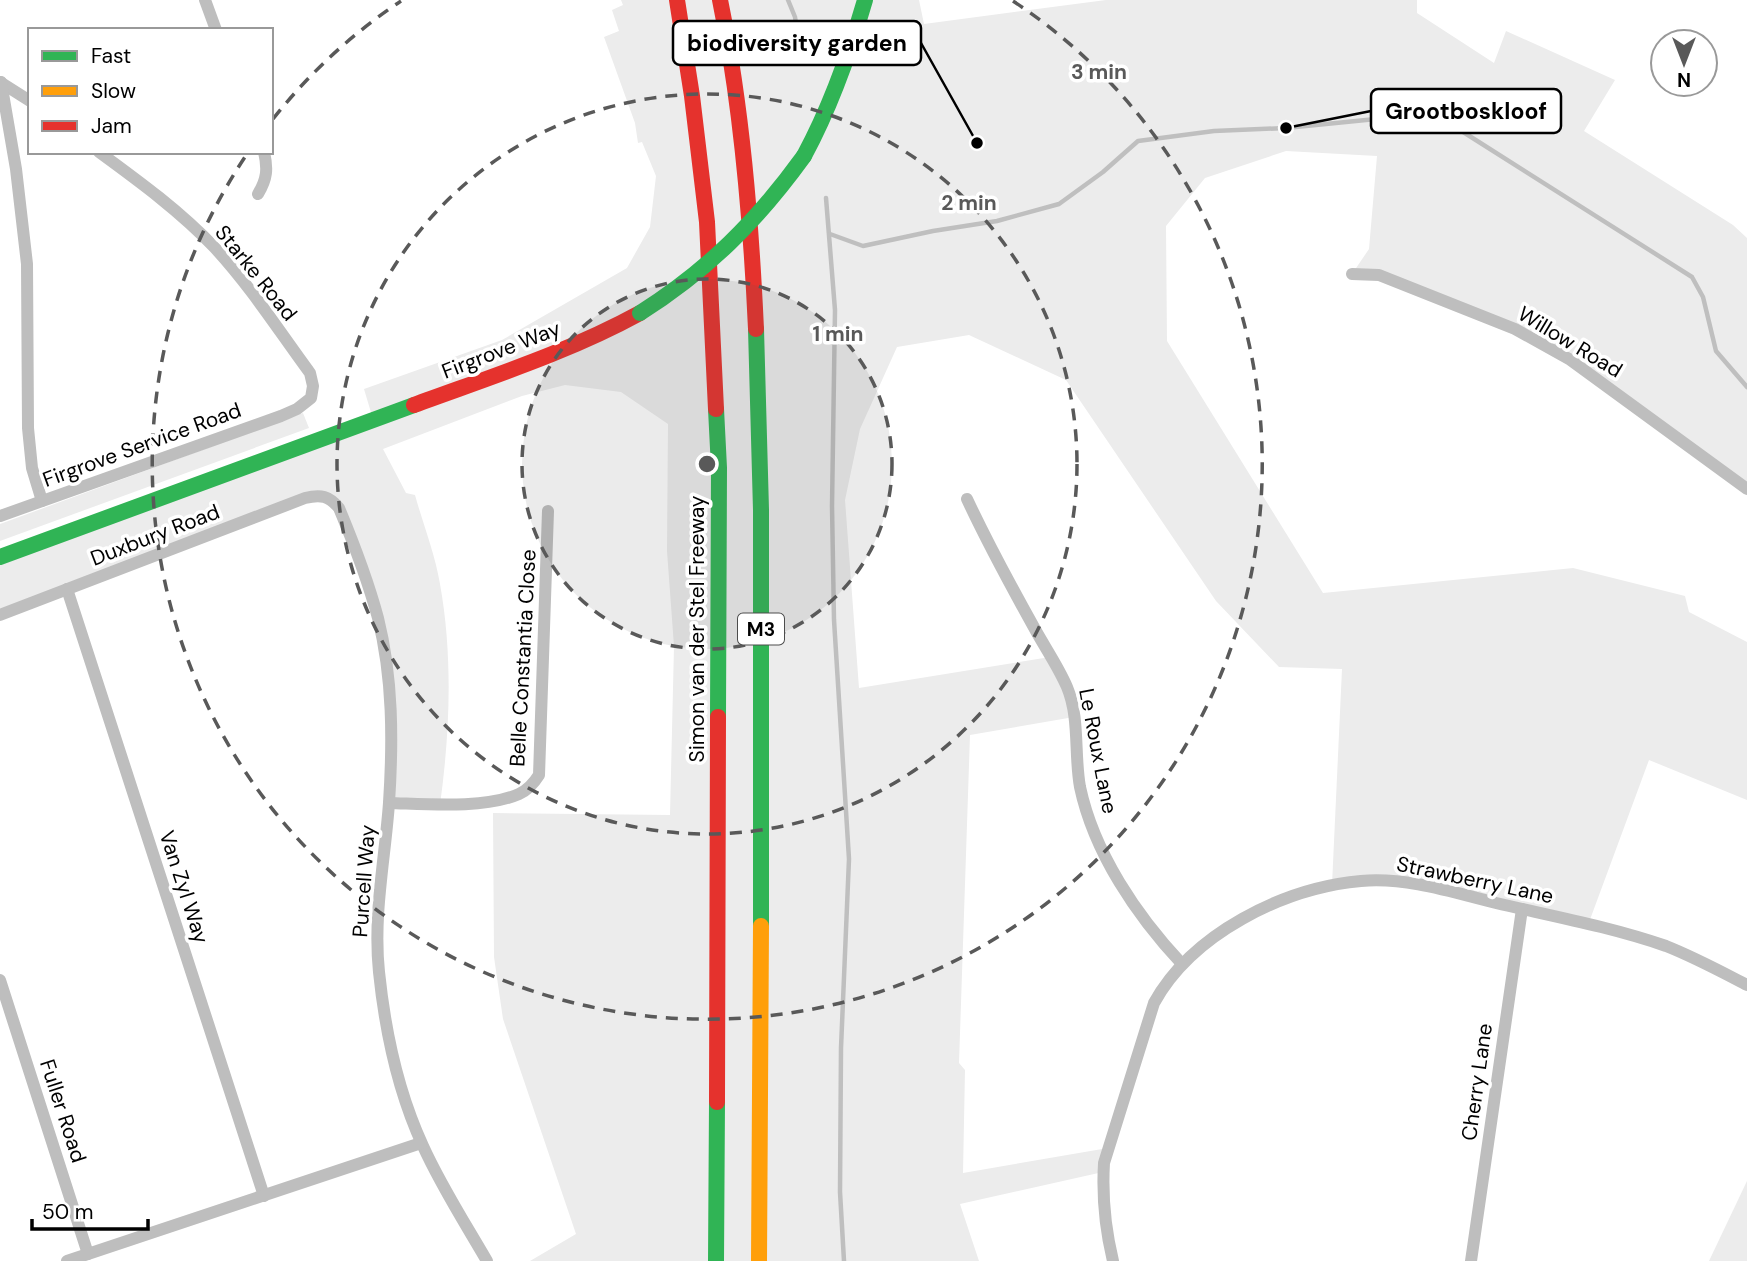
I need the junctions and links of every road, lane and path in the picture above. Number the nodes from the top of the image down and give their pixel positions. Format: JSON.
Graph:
{"nodes":[{"id":1,"x":205,"y":0,"type":"edge"},
{"id":2,"x":677,"y":0,"type":"edge"},
{"id":3,"x":720,"y":0,"type":"edge"},
{"id":4,"x":865,"y":0,"type":"edge"},
{"id":5,"x":215,"y":28,"type":"edge"},
{"id":6,"x":1,"y":82,"type":"edge"},
{"id":7,"x":28,"y":100,"type":"edge"},
{"id":8,"x":102,"y":154,"type":"edge"},
{"id":9,"x":265,"y":154,"type":"edge"},
{"id":10,"x":257,"y":194,"type":"dead end"},
{"id":11,"x":1352,"y":274,"type":"dead end"},
{"id":12,"x":297,"y":409,"type":"joint"},
{"id":13,"x":1747,"y":489,"type":"edge"},
{"id":14,"x":324,"y":496,"type":"joint"},
{"id":15,"x":967,"y":499,"type":"dead end"},
{"id":16,"x":42,"y":500,"type":"junction"},
{"id":17,"x":548,"y":511,"type":"dead end"},
{"id":18,"x":0,"y":516,"type":"edge"},
{"id":19,"x":0,"y":557,"type":"edge"},
{"id":20,"x":66,"y":589,"type":"junction"},
{"id":21,"x":0,"y":615,"type":"edge"},
{"id":22,"x":389,"y":803,"type":"junction"},
{"id":23,"x":1522,"y":909,"type":"junction"},
{"id":24,"x":1182,"y":964,"type":"junction"},
{"id":25,"x":0,"y":980,"type":"edge"},
{"id":26,"x":1747,"y":985,"type":"edge"},
{"id":27,"x":421,"y":1143,"type":"junction"},
{"id":28,"x":264,"y":1196,"type":"junction"},
{"id":29,"x":89,"y":1254,"type":"junction"},
{"id":30,"x":67,"y":1261,"type":"edge"},
{"id":31,"x":487,"y":1261,"type":"edge"},
{"id":32,"x":716,"y":1261,"type":"edge"},
{"id":33,"x":759,"y":1261,"type":"edge"},
{"id":34,"x":1113,"y":1261,"type":"edge"},
{"id":35,"x":1471,"y":1261,"type":"edge"}],
"edges":[{"from":1,"to":5,"type":"street"},
{"from":2,"to":32,"type":"main road","name":"Simon van der Stel Freeway","number":"M3"},
{"from":3,"to":33,"type":"main road","number":"M3"},
{"from":4,"to":19,"type":"main road","name":"Firgrove Way","bridge":true},
{"from":6,"to":7,"type":"street"},
{"from":6,"to":16,"type":"street"},
{"from":8,"to":12,"type":"street","name":"Starke Road"},
{"from":9,"to":10,"type":"street"},
{"from":11,"to":13,"type":"street","name":"Willow Road"},
{"from":12,"to":16,"type":"street","name":"Firgrove Service Road"},
{"from":14,"to":20,"type":"street","name":"Duxbury Road"},
{"from":14,"to":22,"type":"street","name":"Purcell Way"},
{"from":15,"to":24,"type":"street","name":"Le Roux Lane"},
{"from":16,"to":18,"type":"street","name":"Firgrove Service Road"},
{"from":17,"to":22,"type":"street","name":"Belle Constantia Close"},
{"from":20,"to":21,"type":"street","name":"Duxbury Road"},
{"from":20,"to":28,"type":"street","name":"Van Zyl Way"},
{"from":22,"to":27,"type":"street","name":"Purcell Way"},
{"from":23,"to":24,"type":"street","name":"Strawberry Lane"},
{"from":23,"to":26,"type":"street","name":"Strawberry Lane"},
{"from":23,"to":35,"type":"street","name":"Cherry Lane"},
{"from":24,"to":34,"type":"street","name":"Strawberry Lane"},
{"from":25,"to":29,"type":"street","name":"Fuller Road"},
{"from":27,"to":28,"type":"street"},
{"from":27,"to":31,"type":"street","name":"Purcell Way"},
{"from":28,"to":29,"type":"street"},
{"from":29,"to":30,"type":"street"}]}
